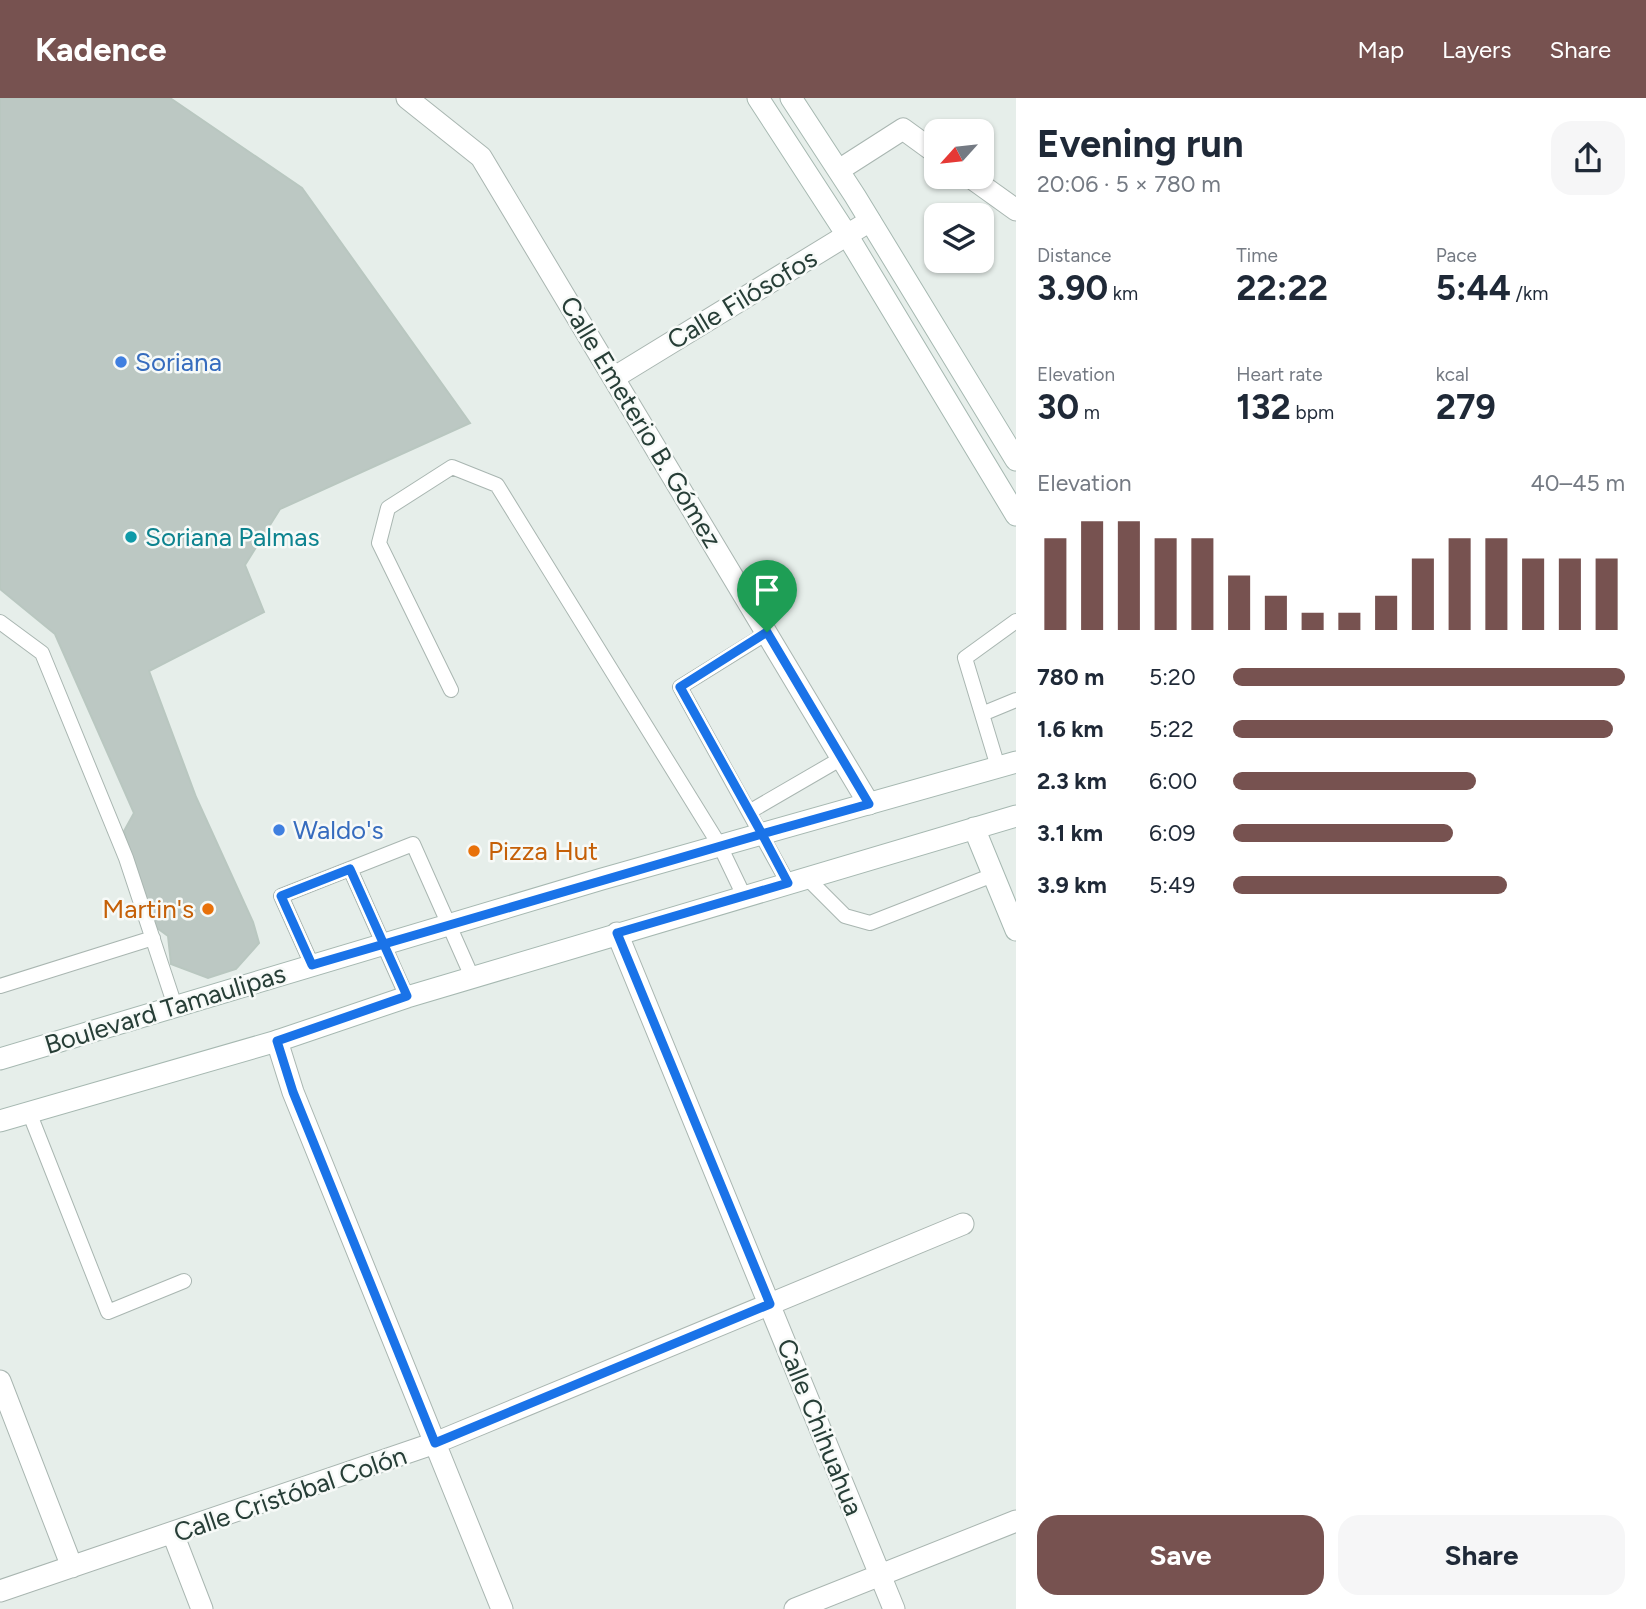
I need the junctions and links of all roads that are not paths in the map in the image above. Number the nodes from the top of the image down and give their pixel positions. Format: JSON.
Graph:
{"nodes":[{"id":1,"x":407,"y":98,"type":"edge"},
{"id":2,"x":758,"y":98,"type":"edge"},
{"id":3,"x":791,"y":98,"type":"edge"},
{"id":4,"x":807,"y":122,"type":"junction"},
{"id":5,"x":783,"y":137,"type":"junction"},
{"id":6,"x":924,"y":144,"type":"edge"},
{"id":7,"x":839,"y":170,"type":"junction"},
{"id":8,"x":987,"y":189,"type":"edge"},
{"id":9,"x":1016,"y":210,"type":"edge"},
{"id":10,"x":870,"y":221,"type":"junction"},
{"id":11,"x":847,"y":235,"type":"junction"},
{"id":12,"x":615,"y":377,"type":"junction"},
{"id":13,"x":1016,"y":460,"type":"edge"},
{"id":14,"x":1016,"y":515,"type":"edge"},
{"id":15,"x":1016,"y":621,"type":"edge"},
{"id":16,"x":0,"y":622,"type":"edge"},
{"id":17,"x":767,"y":632,"type":"junction"},
{"id":18,"x":451,"y":690,"type":"dead end"},
{"id":19,"x":1016,"y":699,"type":"edge"},
{"id":20,"x":982,"y":714,"type":"junction"},
{"id":21,"x":842,"y":758,"type":"junction"},
{"id":22,"x":1007,"y":765,"type":"edge"},
{"id":23,"x":869,"y":804,"type":"junction"},
{"id":24,"x":749,"y":812,"type":"junction"},
{"id":25,"x":1016,"y":816,"type":"edge"},
{"id":26,"x":974,"y":828,"type":"junction"},
{"id":27,"x":762,"y":834,"type":"junction"},
{"id":28,"x":720,"y":846,"type":"junction"},
{"id":29,"x":350,"y":869,"type":"junction"},
{"id":30,"x":993,"y":875,"type":"junction"},
{"id":31,"x":797,"y":880,"type":"junction"},
{"id":32,"x":744,"y":896,"type":"junction"},
{"id":33,"x":449,"y":925,"type":"junction"},
{"id":34,"x":1016,"y":930,"type":"edge"},
{"id":35,"x":617,"y":933,"type":"junction"},
{"id":36,"x":153,"y":938,"type":"junction"},
{"id":37,"x":383,"y":944,"type":"junction"},
{"id":38,"x":312,"y":965,"type":"junction"},
{"id":39,"x":472,"y":977,"type":"junction"},
{"id":40,"x":0,"y":986,"type":"edge"},
{"id":41,"x":407,"y":996,"type":"junction"},
{"id":42,"x":175,"y":1006,"type":"junction"},
{"id":43,"x":277,"y":1041,"type":"junction"},
{"id":44,"x":0,"y":1059,"type":"edge"},
{"id":45,"x":29,"y":1112,"type":"junction"},
{"id":46,"x":0,"y":1121,"type":"edge"},
{"id":47,"x":963,"y":1224,"type":"dead end"},
{"id":48,"x":184,"y":1281,"type":"dead end"},
{"id":49,"x":770,"y":1304,"type":"junction"},
{"id":50,"x":0,"y":1381,"type":"edge"},
{"id":51,"x":435,"y":1443,"type":"junction"},
{"id":52,"x":1016,"y":1521,"type":"edge"},
{"id":53,"x":173,"y":1534,"type":"junction"},
{"id":54,"x":72,"y":1567,"type":"junction"},
{"id":55,"x":880,"y":1574,"type":"junction"},
{"id":56,"x":0,"y":1591,"type":"edge"},
{"id":57,"x":202,"y":1609,"type":"edge"},
{"id":58,"x":502,"y":1609,"type":"edge"},
{"id":59,"x":794,"y":1609,"type":"edge"},
{"id":60,"x":894,"y":1609,"type":"edge"}],
"edges":[{"from":1,"to":12,"type":"street","name":"Calle Emeterio B. Gómez"},
{"from":2,"to":5,"type":"street"},
{"from":3,"to":4,"type":"street"},
{"from":4,"to":5,"type":"street"},
{"from":4,"to":7,"type":"street"},
{"from":5,"to":11,"type":"street"},
{"from":6,"to":7,"type":"street"},
{"from":7,"to":10,"type":"street"},
{"from":8,"to":9,"type":"street"},
{"from":10,"to":11,"type":"street","name":"Calle Filósofos"},
{"from":10,"to":13,"type":"street"},
{"from":11,"to":12,"type":"street","name":"Calle Filósofos"},
{"from":11,"to":14,"type":"street"},
{"from":12,"to":17,"type":"street","name":"Calle Emeterio B. Gómez"},
{"from":15,"to":20,"type":"lane"},
{"from":16,"to":36,"type":"lane"},
{"from":17,"to":21,"type":"street","name":"Calle Emeterio B. Gómez"},
{"from":17,"to":24,"type":"lane"},
{"from":18,"to":28,"type":"lane"},
{"from":19,"to":20,"type":"lane"},
{"from":20,"to":22,"type":"lane"},
{"from":21,"to":23,"type":"street","name":"Calle Emeterio B. Gómez"},
{"from":21,"to":24,"type":"lane"},
{"from":22,"to":23,"type":"street","name":"Boulevard Tamaulipas"},
{"from":23,"to":27,"type":"street","name":"Boulevard Tamaulipas"},
{"from":24,"to":27,"type":"lane"},
{"from":25,"to":26,"type":"street"},
{"from":26,"to":30,"type":"street"},
{"from":26,"to":31,"type":"street"},
{"from":27,"to":28,"type":"street","name":"Boulevard Tamaulipas"},
{"from":27,"to":31,"type":"lane"},
{"from":28,"to":32,"type":"lane"},
{"from":28,"to":33,"type":"street","name":"Boulevard Tamaulipas"},
{"from":29,"to":33,"type":"lane"},
{"from":29,"to":37,"type":"lane"},
{"from":29,"to":38,"type":"lane"},
{"from":30,"to":31,"type":"lane"},
{"from":30,"to":34,"type":"street"},
{"from":31,"to":32,"type":"street"},
{"from":32,"to":35,"type":"street"},
{"from":33,"to":37,"type":"street","name":"Boulevard Tamaulipas"},
{"from":33,"to":39,"type":"lane"},
{"from":35,"to":39,"type":"street"},
{"from":35,"to":49,"type":"street","name":"Calle Chihuahua"},
{"from":36,"to":40,"type":"lane"},
{"from":36,"to":42,"type":"lane"},
{"from":37,"to":38,"type":"street","name":"Boulevard Tamaulipas"},
{"from":37,"to":41,"type":"lane"},
{"from":38,"to":42,"type":"street","name":"Boulevard Tamaulipas"},
{"from":39,"to":41,"type":"street"},
{"from":41,"to":43,"type":"street"},
{"from":42,"to":44,"type":"street","name":"Boulevard Tamaulipas"},
{"from":43,"to":45,"type":"street"},
{"from":43,"to":51,"type":"street"},
{"from":45,"to":46,"type":"street"},
{"from":45,"to":48,"type":"lane"},
{"from":47,"to":49,"type":"street","name":"Calle Cristóbal Colón"},
{"from":49,"to":51,"type":"street","name":"Calle Cristóbal Colón"},
{"from":49,"to":55,"type":"street","name":"Calle Chihuahua"},
{"from":50,"to":54,"type":"street"},
{"from":51,"to":53,"type":"street","name":"Calle Cristóbal Colón"},
{"from":51,"to":58,"type":"street"},
{"from":52,"to":55,"type":"street"},
{"from":53,"to":54,"type":"street","name":"Calle Cristóbal Colón"},
{"from":53,"to":57,"type":"street"},
{"from":54,"to":56,"type":"street","name":"Calle Cristóbal Colón"},
{"from":55,"to":59,"type":"street"},
{"from":55,"to":60,"type":"street","name":"Calle Chihuahua"}]}
